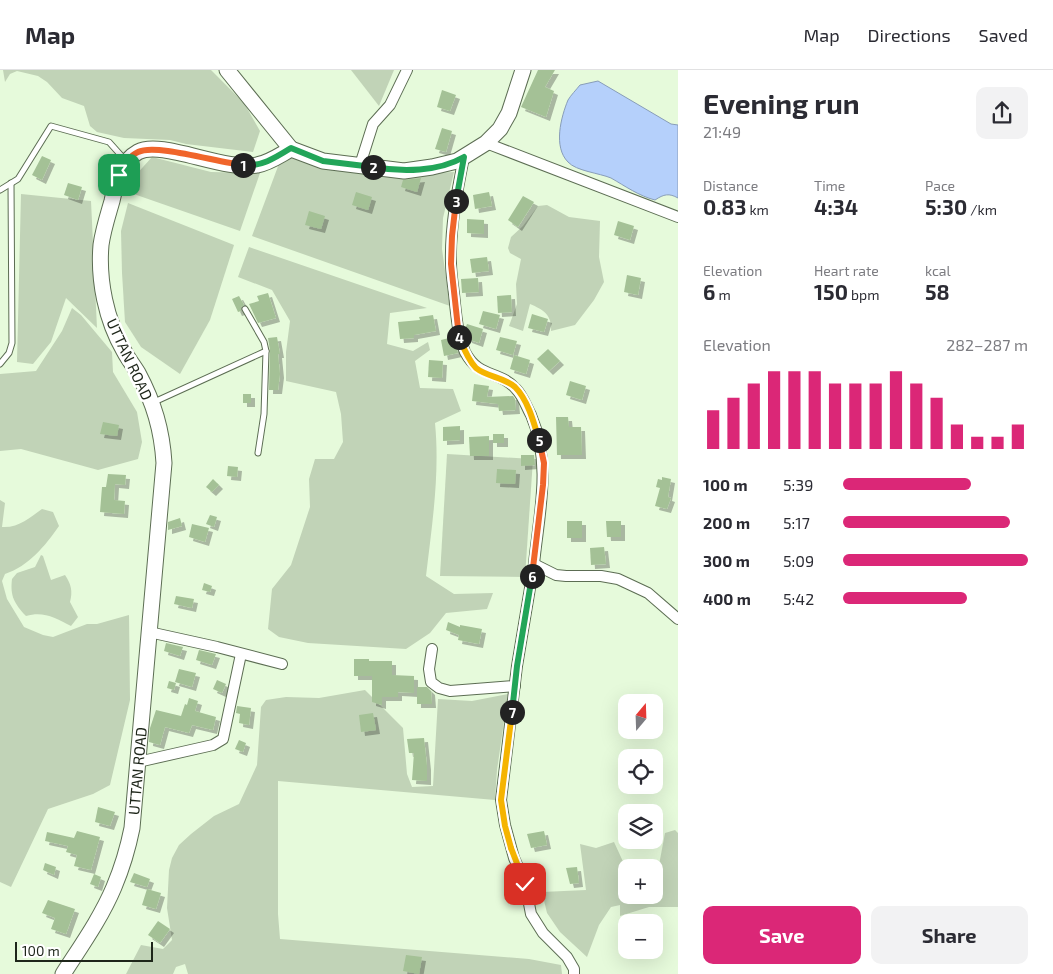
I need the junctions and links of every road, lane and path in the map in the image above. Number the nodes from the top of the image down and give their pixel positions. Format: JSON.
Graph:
{"nodes":[{"id":1,"x":227,"y":70,"type":"edge"},
{"id":2,"x":407,"y":70,"type":"edge"},
{"id":3,"x":524,"y":70,"type":"edge"},
{"id":4,"x":486,"y":143,"type":"junction"},
{"id":5,"x":291,"y":148,"type":"junction"},
{"id":6,"x":464,"y":157,"type":"junction"},
{"id":7,"x":127,"y":161,"type":"junction"},
{"id":8,"x":360,"y":165,"type":"junction"},
{"id":9,"x":11,"y":183,"type":"junction"},
{"id":10,"x":0,"y":190,"type":"edge"},
{"id":11,"x":678,"y":217,"type":"edge"},
{"id":12,"x":245,"y":309,"type":"dead end"},
{"id":13,"x":266,"y":351,"type":"junction"},
{"id":14,"x":0,"y":364,"type":"edge"},
{"id":15,"x":151,"y":403,"type":"junction"},
{"id":16,"x":258,"y":453,"type":"dead end"},
{"id":17,"x":534,"y":564,"type":"junction"},
{"id":18,"x":678,"y":619,"type":"edge"},
{"id":19,"x":149,"y":632,"type":"junction"},
{"id":20,"x":432,"y":649,"type":"dead end"},
{"id":21,"x":241,"y":654,"type":"junction"},
{"id":22,"x":282,"y":664,"type":"dead end"},
{"id":23,"x":515,"y":686,"type":"junction"},
{"id":24,"x":138,"y":762,"type":"junction"},
{"id":25,"x":63,"y":974,"type":"edge"},
{"id":26,"x":574,"y":974,"type":"edge"}],
"edges":[{"from":1,"to":5,"type":"main road"},
{"from":2,"to":8,"type":"street"},
{"from":3,"to":4,"type":"main road"},
{"from":4,"to":6,"type":"main road"},
{"from":4,"to":11,"type":"street"},
{"from":5,"to":7,"type":"main road"},
{"from":5,"to":8,"type":"main road"},
{"from":6,"to":8,"type":"main road"},
{"from":6,"to":17,"type":"street"},
{"from":7,"to":9,"type":"lane"},
{"from":7,"to":15,"type":"main road","name":"UTTAN ROAD"},
{"from":9,"to":10,"type":"lane"},
{"from":9,"to":14,"type":"lane"},
{"from":12,"to":13,"type":"lane"},
{"from":13,"to":15,"type":"lane"},
{"from":13,"to":16,"type":"lane"},
{"from":15,"to":19,"type":"main road","name":"UTTAN ROAD"},
{"from":17,"to":18,"type":"street"},
{"from":17,"to":23,"type":"street"},
{"from":19,"to":21,"type":"street"},
{"from":19,"to":24,"type":"main road","name":"UTTAN ROAD"},
{"from":20,"to":23,"type":"street"},
{"from":21,"to":22,"type":"street"},
{"from":21,"to":24,"type":"street"},
{"from":23,"to":26,"type":"street"},
{"from":24,"to":25,"type":"main road","name":"UTTAN ROAD"}]}
